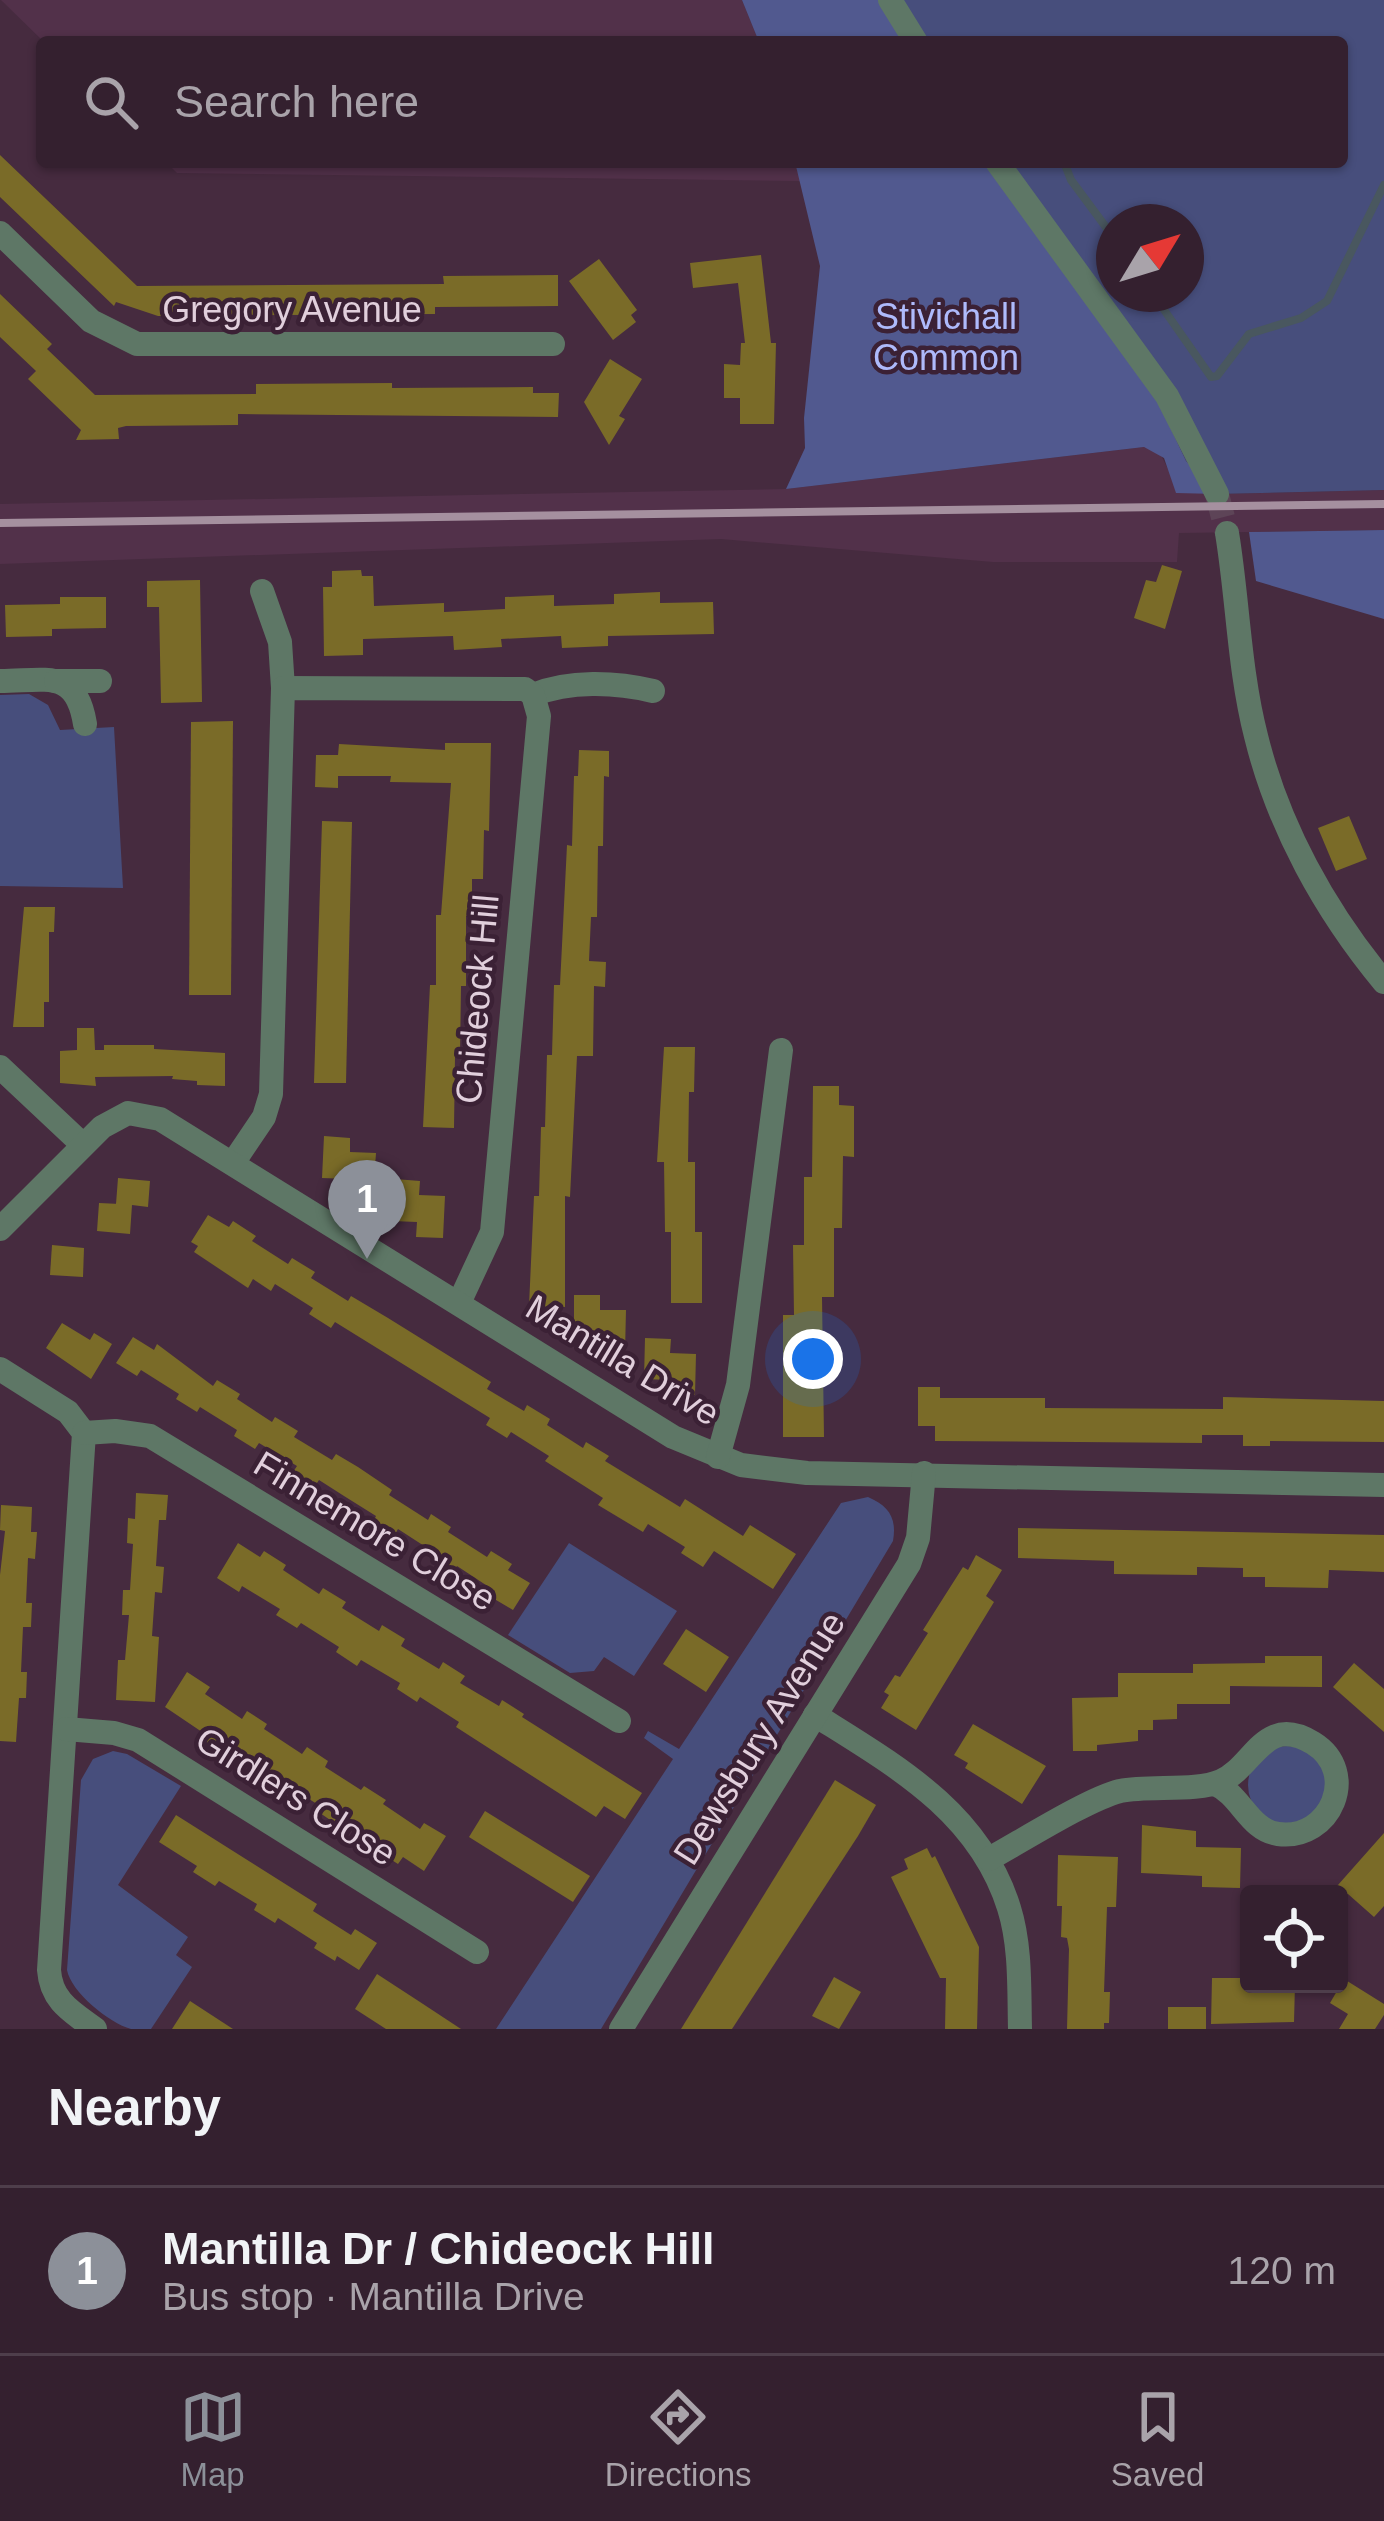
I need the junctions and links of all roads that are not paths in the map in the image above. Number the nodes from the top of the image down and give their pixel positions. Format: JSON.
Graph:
{"nodes":[{"id":1,"x":890,"y":0,"type":"edge"},
{"id":2,"x":912,"y":36,"type":"edge"},
{"id":3,"x":1001,"y":168,"type":"edge"},
{"id":4,"x":0,"y":233,"type":"edge"},
{"id":5,"x":553,"y":344,"type":"dead end"},
{"id":6,"x":1217,"y":494,"type":"tunnel mouth"},
{"id":7,"x":1227,"y":532,"type":"tunnel mouth"},
{"id":8,"x":262,"y":591,"type":"dead end"},
{"id":9,"x":0,"y":681,"type":"edge"},
{"id":10,"x":54,"y":681,"type":"junction"},
{"id":11,"x":100,"y":681,"type":"dead end"},
{"id":12,"x":284,"y":688,"type":"junction"},
{"id":13,"x":653,"y":691,"type":"dead end"},
{"id":14,"x":533,"y":695,"type":"junction"},
{"id":15,"x":86,"y":724,"type":"dead end"},
{"id":16,"x":1384,"y":982,"type":"edge"},
{"id":17,"x":781,"y":1050,"type":"dead end"},
{"id":18,"x":0,"y":1067,"type":"edge"},
{"id":19,"x":83,"y":1145,"type":"junction"},
{"id":20,"x":232,"y":1163,"type":"junction"},
{"id":21,"x":0,"y":1228,"type":"edge"},
{"id":22,"x":459,"y":1303,"type":"junction"},
{"id":23,"x":0,"y":1369,"type":"edge"},
{"id":24,"x":84,"y":1433,"type":"junction"},
{"id":25,"x":718,"y":1457,"type":"junction"},
{"id":26,"x":924,"y":1473,"type":"junction"},
{"id":27,"x":1384,"y":1485,"type":"edge"},
{"id":28,"x":815,"y":1715,"type":"junction"},
{"id":29,"x":620,"y":1721,"type":"dead end"},
{"id":30,"x":66,"y":1729,"type":"junction"},
{"id":31,"x":1215,"y":1784,"type":"junction"},
{"id":32,"x":989,"y":1858,"type":"junction"},
{"id":33,"x":477,"y":1952,"type":"dead end"},
{"id":34,"x":624,"y":2028,"type":"edge"},
{"id":35,"x":95,"y":2029,"type":"edge"},
{"id":36,"x":1019,"y":2029,"type":"edge"}],
"edges":[{"from":1,"to":2,"type":"street"},
{"from":3,"to":6,"type":"street"},
{"from":4,"to":5,"type":"street","name":"Gregory Avenue"},
{"from":7,"to":16,"type":"street"},
{"from":8,"to":12,"type":"street"},
{"from":9,"to":10,"type":"street"},
{"from":10,"to":11,"type":"street"},
{"from":10,"to":15,"type":"street"},
{"from":12,"to":14,"type":"street"},
{"from":12,"to":20,"type":"street"},
{"from":13,"to":14,"type":"street"},
{"from":14,"to":22,"type":"street","name":"Chideock Hill"},
{"from":17,"to":25,"type":"street"},
{"from":18,"to":19,"type":"street"},
{"from":19,"to":20,"type":"street","name":"Mantilla Drive"},
{"from":19,"to":21,"type":"street","name":"Mantilla Drive"},
{"from":20,"to":22,"type":"street","name":"Mantilla Drive"},
{"from":22,"to":25,"type":"street","name":"Mantilla Drive"},
{"from":23,"to":24,"type":"street"},
{"from":24,"to":29,"type":"street","name":"Finnemore Close"},
{"from":24,"to":30,"type":"street"},
{"from":25,"to":26,"type":"street","name":"Mantilla Drive"},
{"from":26,"to":27,"type":"street","name":"Mantilla Drive"},
{"from":26,"to":28,"type":"street","name":"Dewsbury Avenue"},
{"from":28,"to":32,"type":"street"},
{"from":28,"to":34,"type":"street","name":"Dewsbury Avenue"},
{"from":30,"to":33,"type":"street","name":"Girdlers Close"},
{"from":30,"to":35,"type":"street"},
{"from":31,"to":31,"type":"street"},
{"from":31,"to":32,"type":"street"},
{"from":32,"to":36,"type":"street"}]}
